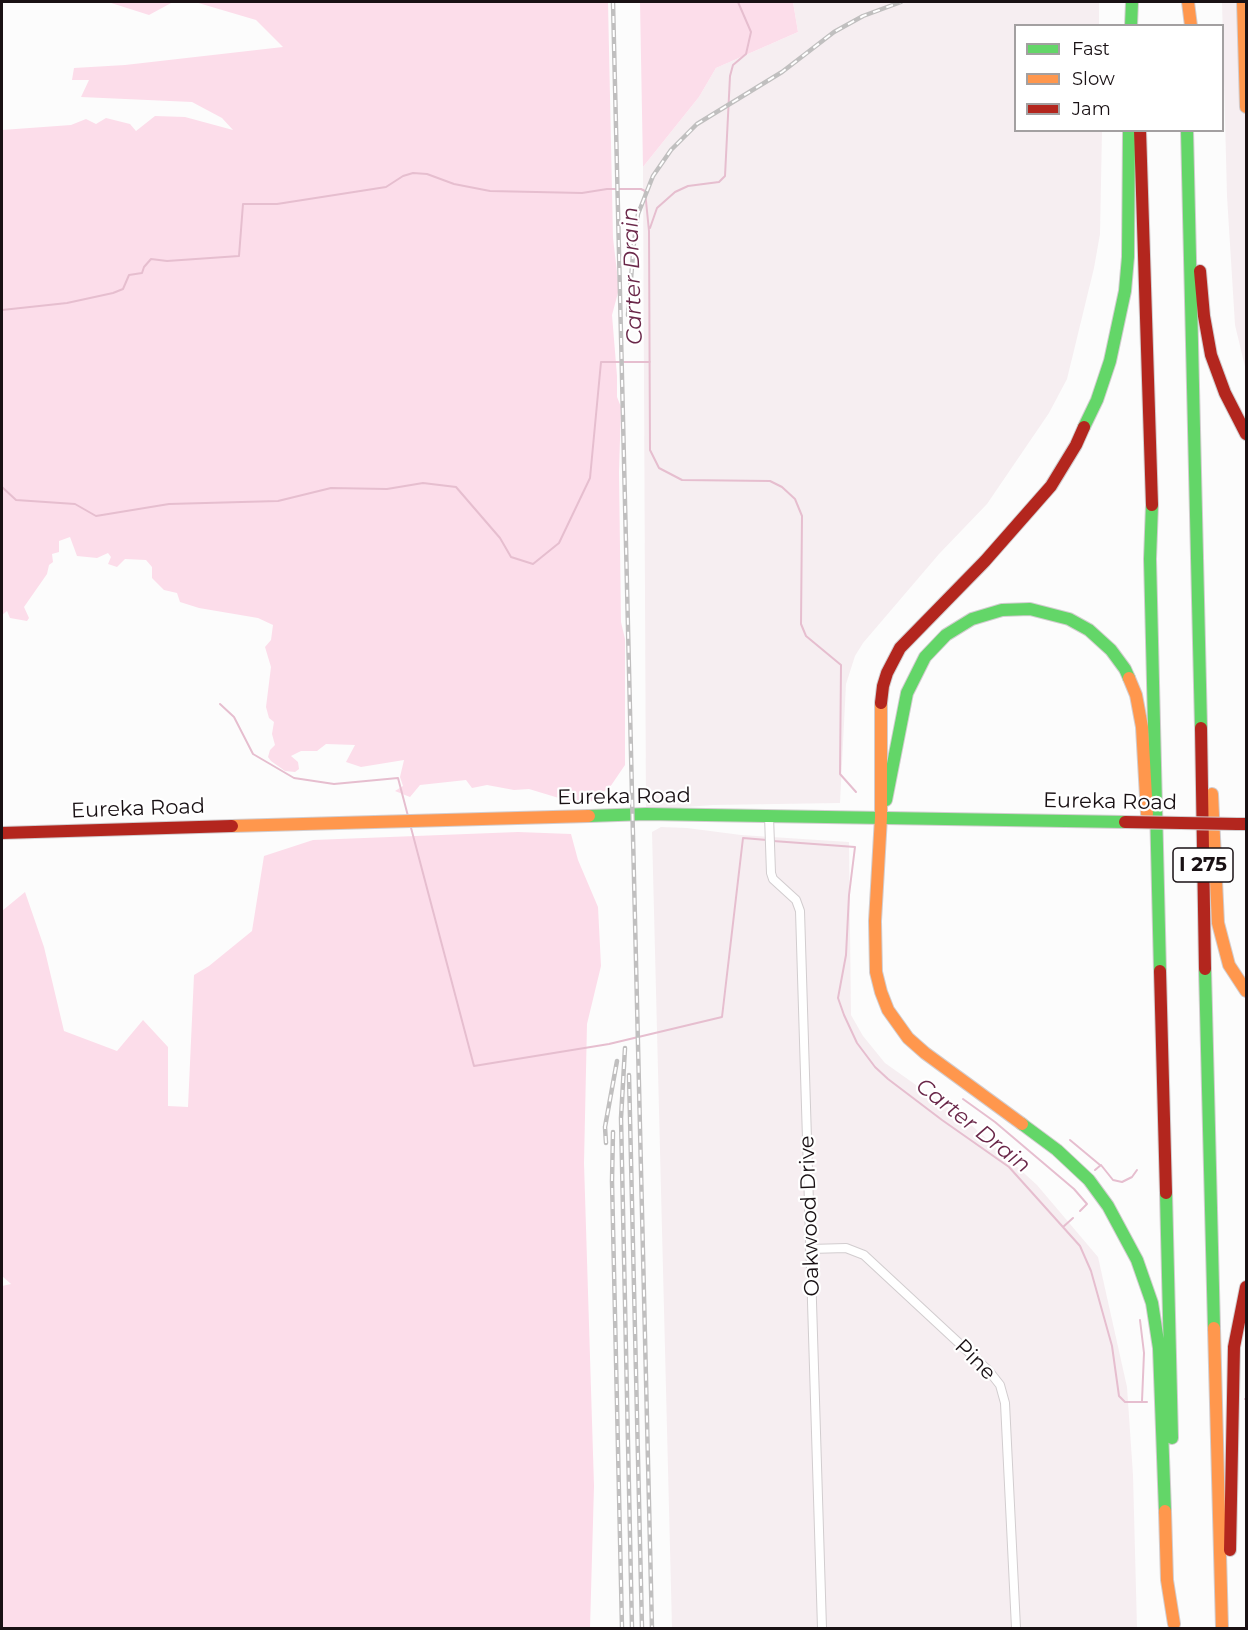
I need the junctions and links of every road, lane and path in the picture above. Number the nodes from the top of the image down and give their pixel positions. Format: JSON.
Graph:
{"nodes":[{"id":1,"x":1132,"y":2,"type":"edge"},
{"id":2,"x":1137,"y":2,"type":"edge"},
{"id":3,"x":1183,"y":2,"type":"edge"},
{"id":4,"x":1188,"y":2,"type":"edge"},
{"id":5,"x":1243,"y":2,"type":"edge"},
{"id":6,"x":1131,"y":24,"type":"edge"},
{"id":7,"x":1137,"y":24,"type":"edge"},
{"id":8,"x":1184,"y":24,"type":"edge"},
{"id":9,"x":1191,"y":24,"type":"edge"},
{"id":10,"x":1246,"y":107,"type":"edge"},
{"id":11,"x":1129,"y":132,"type":"edge"},
{"id":12,"x":1140,"y":132,"type":"edge"},
{"id":13,"x":1186,"y":132,"type":"edge"},
{"id":14,"x":1195,"y":132,"type":"edge"},
{"id":15,"x":1246,"y":434,"type":"edge"},
{"id":16,"x":1201,"y":670,"type":"junction"},
{"id":17,"x":769,"y":816,"type":"junction"},
{"id":18,"x":882,"y":817,"type":"junction"},
{"id":19,"x":1242,"y":824,"type":"edge"},
{"id":20,"x":2,"y":833,"type":"edge"},
{"id":21,"x":1160,"y":978,"type":"junction"},
{"id":22,"x":1246,"y":991,"type":"edge"},
{"id":23,"x":810,"y":1249,"type":"junction"},
{"id":24,"x":1246,"y":1287,"type":"edge"},
{"id":25,"x":1222,"y":1600,"type":"junction"},
{"id":26,"x":1174,"y":1626,"type":"edge"},
{"id":27,"x":822,"y":1629,"type":"edge"},
{"id":28,"x":1016,"y":1629,"type":"edge"},
{"id":29,"x":1222,"y":1629,"type":"edge"}],
"edges":[{"from":1,"to":6,"type":"main road"},
{"from":2,"to":7,"type":"main road"},
{"from":3,"to":8,"type":"main road"},
{"from":4,"to":9,"type":"main road"},
{"from":5,"to":10,"type":"main road"},
{"from":11,"to":18,"type":"main road"},
{"from":12,"to":21,"type":"main road","number":"I 275"},
{"from":13,"to":16,"type":"main road","number":"I 275"},
{"from":14,"to":15,"type":"main road"},
{"from":16,"to":22,"type":"main road"},
{"from":16,"to":25,"type":"main road","number":"I 275"},
{"from":17,"to":18,"type":"main road","name":"Eureka Road"},
{"from":17,"to":20,"type":"main road","name":"Eureka Road"},
{"from":17,"to":23,"type":"street","name":"Oakwood Drive"},
{"from":18,"to":19,"type":"main road","name":"Eureka Road","bridge":true},
{"from":18,"to":21,"type":"main road"},
{"from":18,"to":26,"type":"main road"},
{"from":21,"to":26,"type":"main road","number":"I 275"},
{"from":23,"to":27,"type":"street","name":"Oakwood Drive"},
{"from":23,"to":28,"type":"street","name":"Pine"},
{"from":24,"to":25,"type":"main road"},
{"from":25,"to":29,"type":"main road","number":"I 275"}]}
